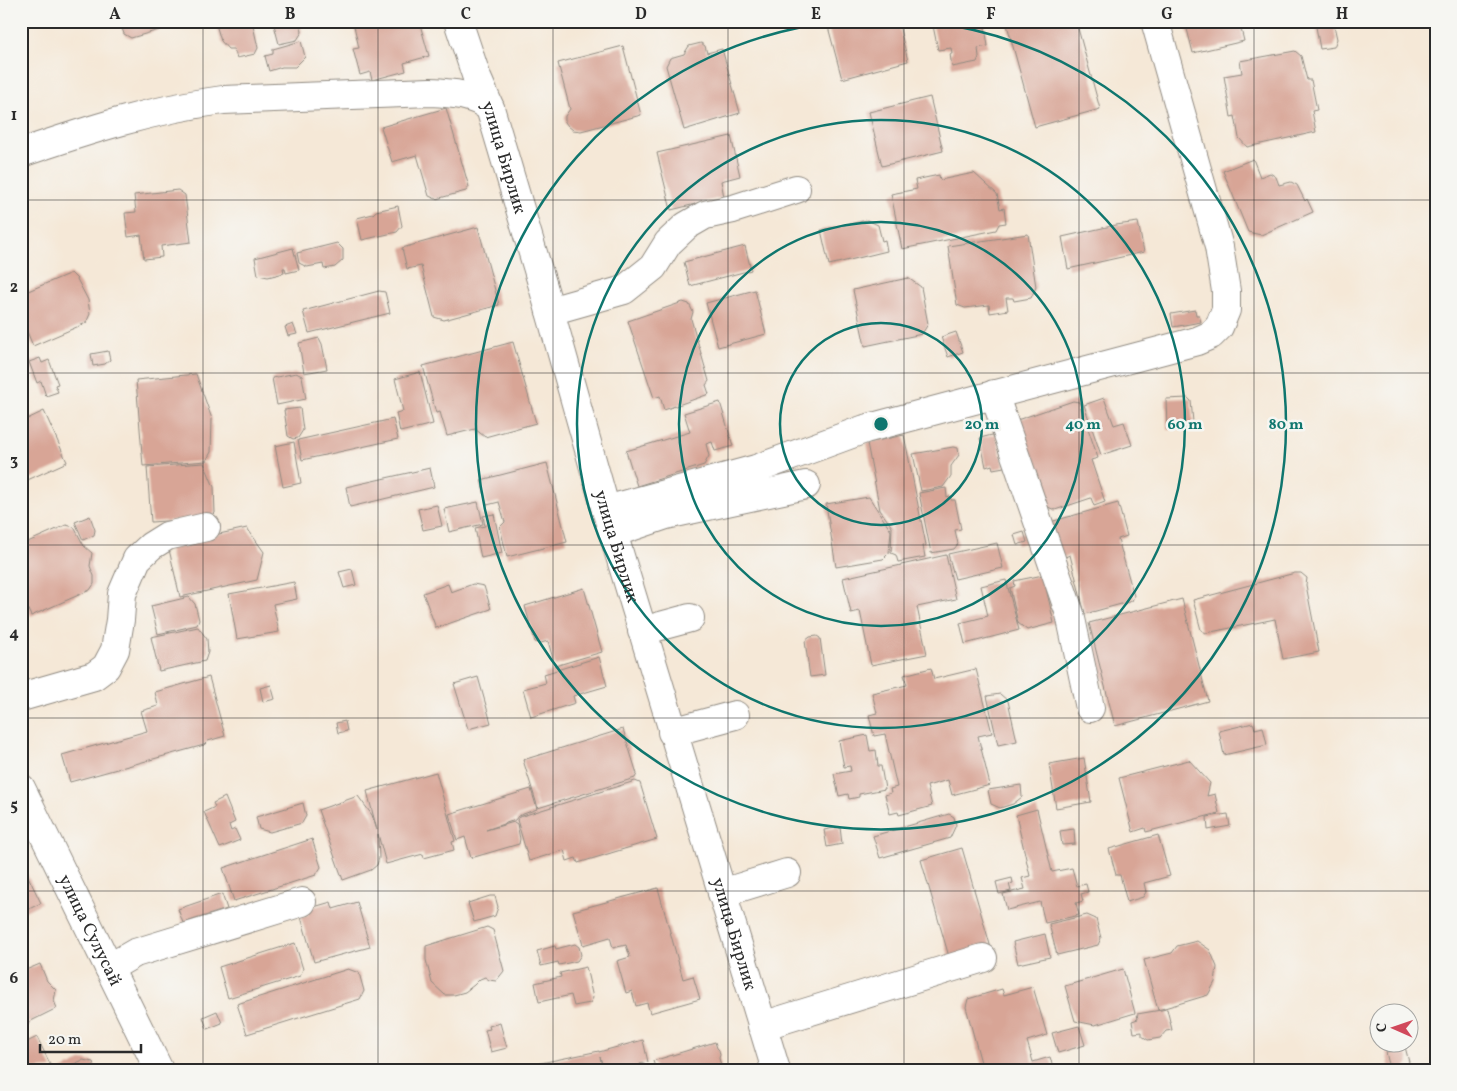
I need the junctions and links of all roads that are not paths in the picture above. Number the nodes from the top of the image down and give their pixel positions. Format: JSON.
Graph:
{"nodes":[{"id":1,"x":458,"y":21,"type":"edge"},
{"id":2,"x":1155,"y":21,"type":"edge"},
{"id":3,"x":490,"y":108,"type":"junction"},
{"id":4,"x":21,"y":152,"type":"edge"},
{"id":5,"x":796,"y":189,"type":"dead end"},
{"id":6,"x":550,"y":311,"type":"junction"},
{"id":7,"x":994,"y":394,"type":"junction"},
{"id":8,"x":806,"y":485,"type":"dead end"},
{"id":9,"x":609,"y":522,"type":"junction"},
{"id":10,"x":206,"y":527,"type":"dead end"},
{"id":11,"x":690,"y":618,"type":"dead end"},
{"id":12,"x":642,"y":631,"type":"junction"},
{"id":13,"x":21,"y":697,"type":"edge"},
{"id":14,"x":1090,"y":708,"type":"dead end"},
{"id":15,"x":734,"y":715,"type":"dead end"},
{"id":16,"x":672,"y":732,"type":"junction"},
{"id":17,"x":21,"y":788,"type":"edge"},
{"id":18,"x":788,"y":873,"type":"dead end"},
{"id":19,"x":722,"y":893,"type":"junction"},
{"id":20,"x":302,"y":902,"type":"dead end"},
{"id":21,"x":983,"y":958,"type":"dead end"},
{"id":22,"x":109,"y":968,"type":"junction"},
{"id":23,"x":762,"y":1026,"type":"junction"},
{"id":24,"x":159,"y":1070,"type":"edge"},
{"id":25,"x":776,"y":1070,"type":"edge"}],
"edges":[{"from":1,"to":3,"type":"street","name":"улица Бирлик"},
{"from":2,"to":7,"type":"street"},
{"from":3,"to":4,"type":"street"},
{"from":3,"to":6,"type":"street","name":"улица Бирлик"},
{"from":5,"to":6,"type":"street"},
{"from":6,"to":9,"type":"street","name":"улица Бирлик"},
{"from":7,"to":9,"type":"street"},
{"from":7,"to":14,"type":"street"},
{"from":8,"to":9,"type":"street"},
{"from":9,"to":12,"type":"street","name":"улица Бирлик"},
{"from":10,"to":13,"type":"street"},
{"from":11,"to":12,"type":"street"},
{"from":12,"to":16,"type":"street","name":"улица Бирлик"},
{"from":15,"to":16,"type":"street"},
{"from":16,"to":19,"type":"street","name":"улица Бирлик"},
{"from":17,"to":22,"type":"street","name":"улица Сулусай"},
{"from":18,"to":19,"type":"street"},
{"from":19,"to":23,"type":"street","name":"улица Бирлик"},
{"from":20,"to":22,"type":"street"},
{"from":21,"to":23,"type":"street"},
{"from":22,"to":24,"type":"street","name":"улица Сулусай"},
{"from":23,"to":25,"type":"street","name":"улица Бирлик"}]}
